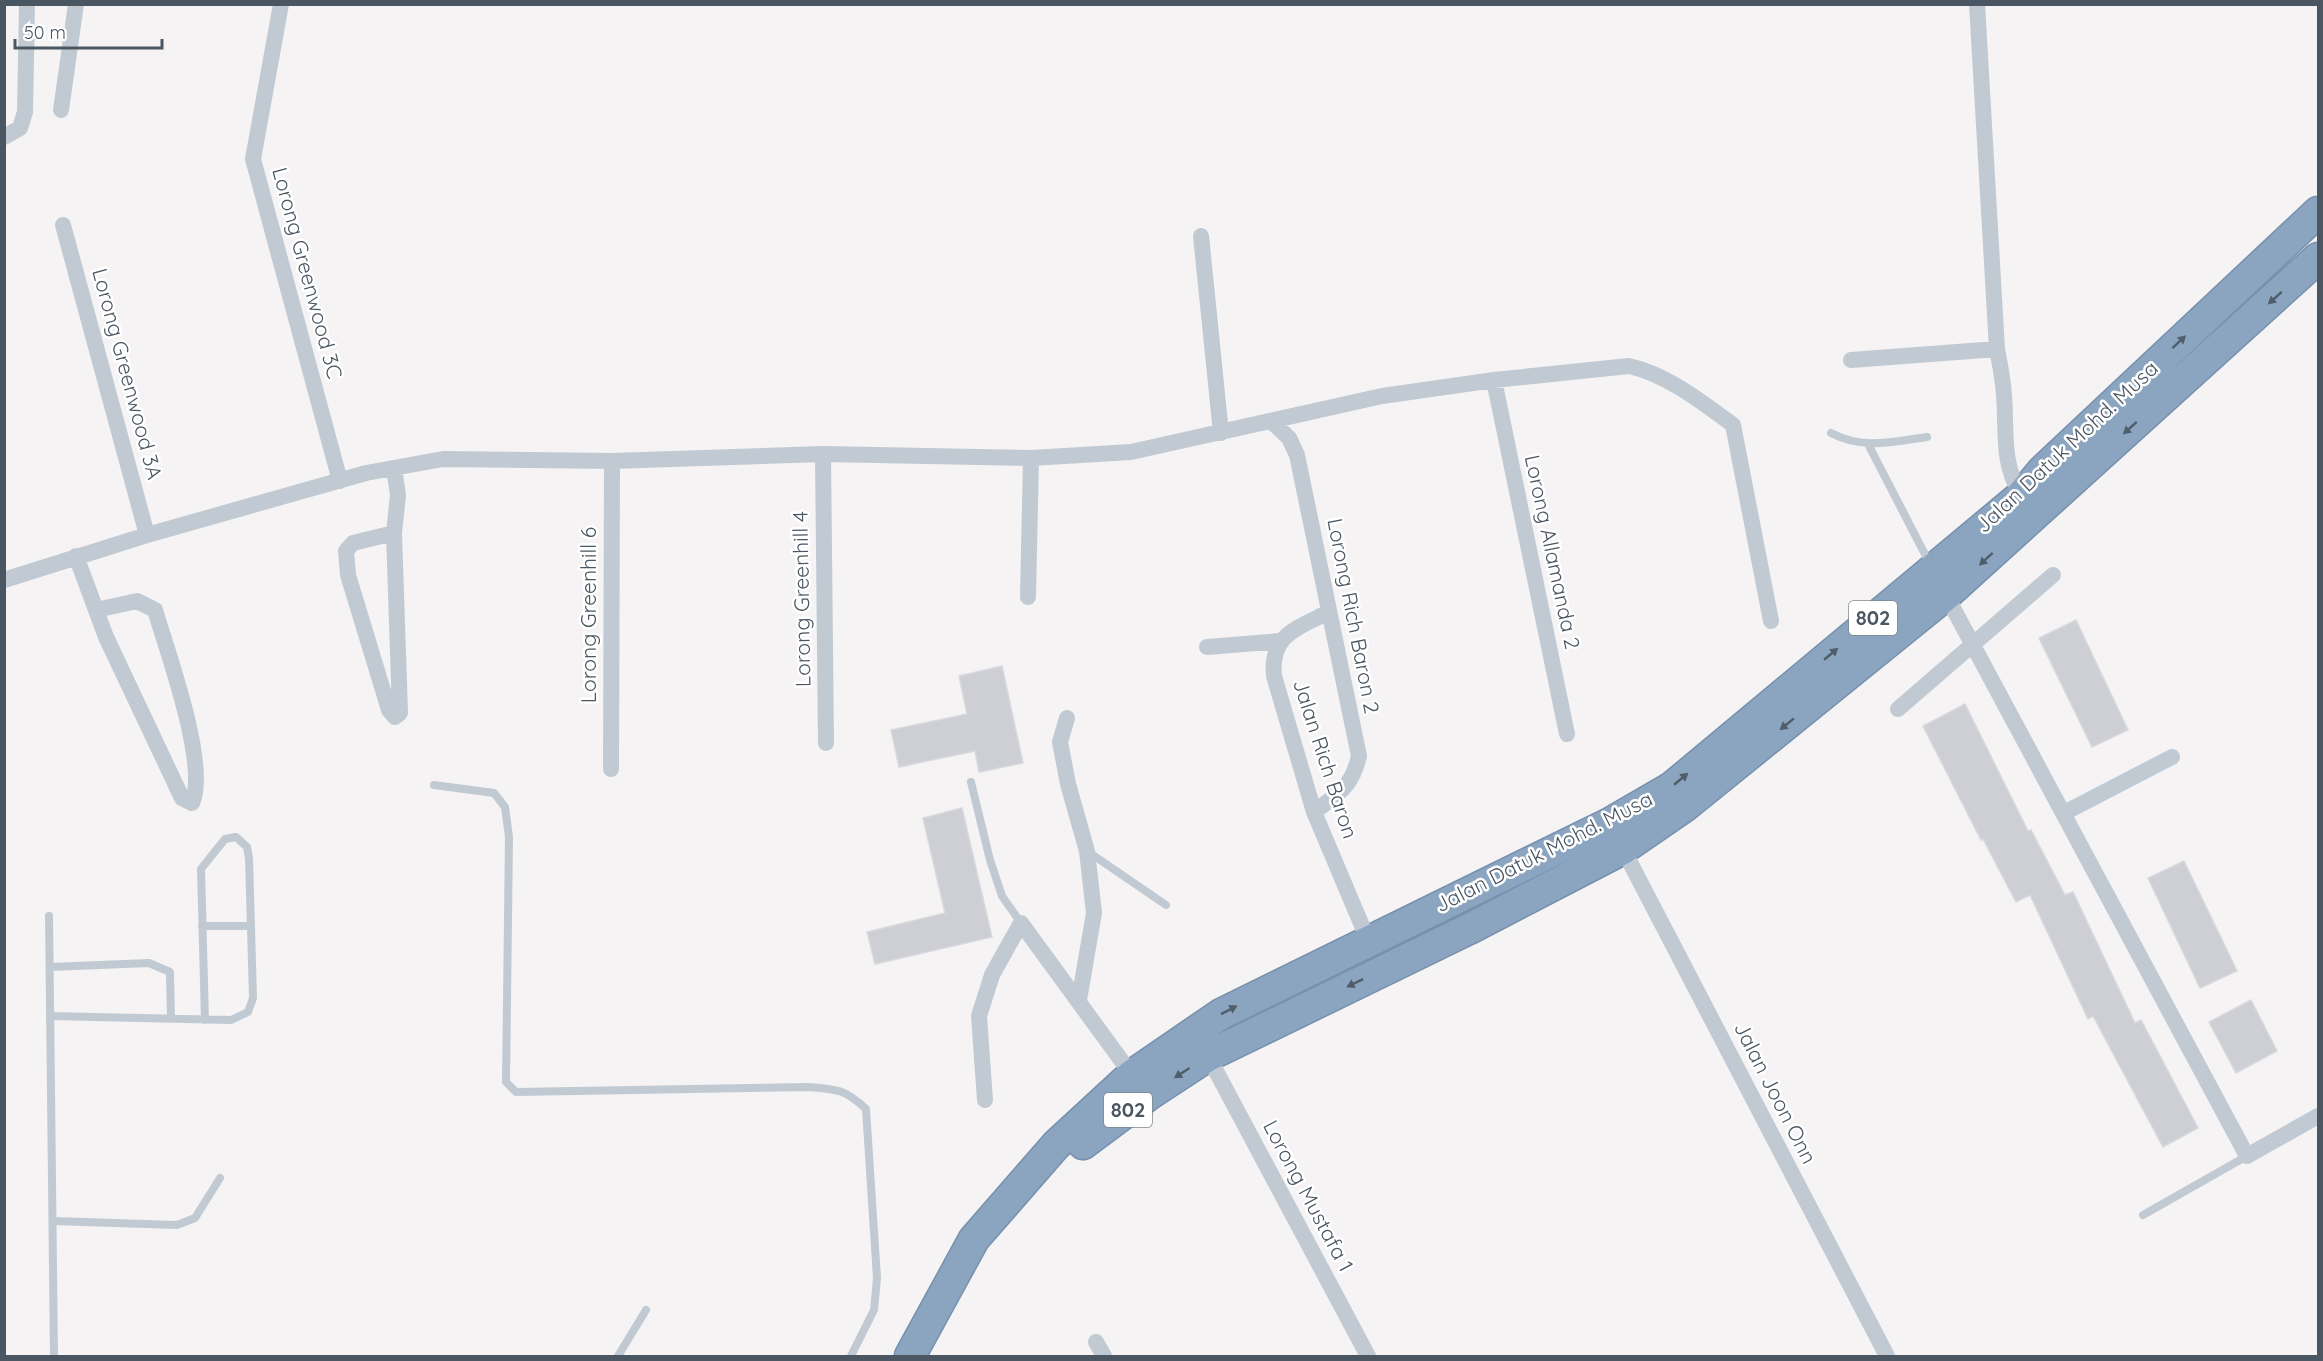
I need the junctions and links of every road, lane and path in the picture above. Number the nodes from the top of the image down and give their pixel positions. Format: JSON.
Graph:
{"nodes":[{"id":1,"x":27,"y":4,"type":"edge"},
{"id":2,"x":76,"y":4,"type":"edge"},
{"id":3,"x":281,"y":4,"type":"edge"},
{"id":4,"x":1977,"y":4,"type":"edge"},
{"id":5,"x":61,"y":110,"type":"dead end"},
{"id":6,"x":4,"y":137,"type":"edge"},
{"id":7,"x":2319,"y":212,"type":"edge"},
{"id":8,"x":63,"y":225,"type":"dead end"},
{"id":9,"x":1201,"y":236,"type":"dead end"},
{"id":10,"x":2319,"y":258,"type":"edge"},
{"id":11,"x":1998,"y":348,"type":"junction"},
{"id":12,"x":1851,"y":360,"type":"dead end"},
{"id":13,"x":1494,"y":380,"type":"junction"},
{"id":14,"x":1271,"y":421,"type":"junction"},
{"id":15,"x":1221,"y":433,"type":"junction"},
{"id":16,"x":1831,"y":433,"type":"dead end"},
{"id":17,"x":1927,"y":437,"type":"dead end"},
{"id":18,"x":1868,"y":444,"type":"junction"},
{"id":19,"x":823,"y":454,"type":"junction"},
{"id":20,"x":1031,"y":458,"type":"junction"},
{"id":21,"x":612,"y":460,"type":"junction"},
{"id":22,"x":394,"y":468,"type":"junction"},
{"id":23,"x":340,"y":481,"type":"junction"},
{"id":24,"x":2021,"y":496,"type":"junction"},
{"id":25,"x":394,"y":533,"type":"junction"},
{"id":26,"x":147,"y":535,"type":"junction"},
{"id":27,"x":76,"y":556,"type":"junction"},
{"id":28,"x":1932,"y":568,"type":"junction"},
{"id":29,"x":2053,"y":575,"type":"dead end"},
{"id":30,"x":4,"y":580,"type":"edge"},
{"id":31,"x":1946,"y":596,"type":"junction"},
{"id":32,"x":1028,"y":597,"type":"dead end"},
{"id":33,"x":96,"y":610,"type":"junction"},
{"id":34,"x":1327,"y":613,"type":"junction"},
{"id":35,"x":1771,"y":621,"type":"dead end"},
{"id":36,"x":1281,"y":641,"type":"junction"},
{"id":37,"x":1973,"y":642,"type":"junction"},
{"id":38,"x":1207,"y":647,"type":"dead end"},
{"id":39,"x":1898,"y":709,"type":"dead end"},
{"id":40,"x":1067,"y":718,"type":"dead end"},
{"id":41,"x":1567,"y":734,"type":"dead end"},
{"id":42,"x":826,"y":743,"type":"dead end"},
{"id":43,"x":2172,"y":757,"type":"dead end"},
{"id":44,"x":611,"y":769,"type":"dead end"},
{"id":45,"x":972,"y":782,"type":"dead end"},
{"id":46,"x":434,"y":785,"type":"dead end"},
{"id":47,"x":1314,"y":812,"type":"junction"},
{"id":48,"x":2064,"y":813,"type":"junction"},
{"id":49,"x":1623,"y":849,"type":"junction"},
{"id":50,"x":1087,"y":851,"type":"junction"},
{"id":51,"x":1166,"y":905,"type":"dead end"},
{"id":52,"x":50,"y":916,"type":"dead end"},
{"id":53,"x":1021,"y":923,"type":"junction"},
{"id":54,"x":202,"y":926,"type":"junction"},
{"id":55,"x":251,"y":926,"type":"junction"},
{"id":56,"x":1368,"y":940,"type":"junction"},
{"id":57,"x":1407,"y":957,"type":"junction"},
{"id":58,"x":50,"y":968,"type":"junction"},
{"id":59,"x":1079,"y":1000,"type":"junction"},
{"id":60,"x":51,"y":1016,"type":"junction"},
{"id":61,"x":171,"y":1019,"type":"junction"},
{"id":62,"x":205,"y":1020,"type":"junction"},
{"id":63,"x":1208,"y":1056,"type":"junction"},
{"id":64,"x":1132,"y":1075,"type":"junction"},
{"id":65,"x":985,"y":1100,"type":"dead end"},
{"id":66,"x":2319,"y":1116,"type":"edge"},
{"id":67,"x":2247,"y":1156,"type":"junction"},
{"id":68,"x":220,"y":1178,"type":"dead end"},
{"id":69,"x":2143,"y":1215,"type":"dead end"},
{"id":70,"x":53,"y":1221,"type":"junction"},
{"id":71,"x":646,"y":1310,"type":"dead end"},
{"id":72,"x":54,"y":1356,"type":"edge"},
{"id":73,"x":618,"y":1356,"type":"edge"},
{"id":74,"x":851,"y":1356,"type":"edge"},
{"id":75,"x":910,"y":1356,"type":"edge"},
{"id":76,"x":931,"y":1356,"type":"edge"},
{"id":77,"x":1368,"y":1356,"type":"edge"},
{"id":78,"x":1887,"y":1356,"type":"edge"}],
"edges":[{"from":1,"to":6,"type":"street"},
{"from":2,"to":5,"type":"street"},
{"from":3,"to":23,"type":"street","name":"Lorong Greenwood 3C"},
{"from":4,"to":11,"type":"street"},
{"from":24,"to":7,"type":"highway","name":"Jalan Datuk Mohd. Musa","number":"802","one_way":true},
{"from":8,"to":26,"type":"street","name":"Lorong Greenwood 3A"},
{"from":9,"to":15,"type":"street"},
{"from":10,"to":31,"type":"highway","name":"Jalan Datuk Mohd. Musa","number":"802","one_way":true},
{"from":11,"to":12,"type":"street"},
{"from":11,"to":24,"type":"street"},
{"from":13,"to":14,"type":"street"},
{"from":13,"to":35,"type":"street"},
{"from":13,"to":41,"type":"street","name":"Lorong Allamanda 2"},
{"from":14,"to":15,"type":"street"},
{"from":14,"to":34,"type":"street","name":"Lorong Rich Baron 2"},
{"from":15,"to":20,"type":"street"},
{"from":16,"to":18,"type":"lane"},
{"from":17,"to":18,"type":"lane"},
{"from":18,"to":28,"type":"lane"},
{"from":19,"to":20,"type":"street"},
{"from":19,"to":21,"type":"street"},
{"from":19,"to":42,"type":"street","name":"Lorong Greenhill 4"},
{"from":20,"to":32,"type":"street"},
{"from":21,"to":22,"type":"street"},
{"from":21,"to":44,"type":"street","name":"Lorong Greenhill 6"},
{"from":22,"to":23,"type":"street"},
{"from":22,"to":25,"type":"street"},
{"from":23,"to":26,"type":"street"},
{"from":24,"to":28,"type":"highway","name":"Jalan Datuk Mohd. Musa","number":"802"},
{"from":25,"to":25,"type":"street"},
{"from":26,"to":27,"type":"street"},
{"from":27,"to":30,"type":"street"},
{"from":27,"to":33,"type":"street"},
{"from":56,"to":28,"type":"highway","name":"Jalan Datuk Mohd. Musa","number":"802","one_way":true},
{"from":29,"to":37,"type":"street"},
{"from":31,"to":37,"type":"street"},
{"from":31,"to":49,"type":"highway","name":"Jalan Datuk Mohd. Musa","number":"802","one_way":true},
{"from":33,"to":33,"type":"street"},
{"from":34,"to":36,"type":"street"},
{"from":34,"to":47,"type":"street","name":"Lorong Rich Baron 2"},
{"from":36,"to":38,"type":"street"},
{"from":36,"to":47,"type":"street","name":"Jalan Rich Baron"},
{"from":37,"to":39,"type":"street"},
{"from":37,"to":48,"type":"street"},
{"from":40,"to":50,"type":"street"},
{"from":43,"to":48,"type":"street"},
{"from":45,"to":53,"type":"lane"},
{"from":46,"to":74,"type":"lane"},
{"from":47,"to":56,"type":"street","name":"Jalan Rich Baron"},
{"from":48,"to":67,"type":"street"},
{"from":49,"to":57,"type":"highway","name":"Jalan Datuk Mohd. Musa","number":"802"},
{"from":49,"to":78,"type":"street","name":"Jalan Joon Onn"},
{"from":50,"to":51,"type":"lane"},
{"from":50,"to":59,"type":"street"},
{"from":52,"to":58,"type":"lane"},
{"from":53,"to":59,"type":"street"},
{"from":53,"to":65,"type":"street"},
{"from":54,"to":55,"type":"lane"},
{"from":54,"to":55,"type":"lane"},
{"from":54,"to":62,"type":"lane"},
{"from":55,"to":62,"type":"lane"},
{"from":56,"to":57,"type":"highway"},
{"from":64,"to":56,"type":"highway","name":"Jalan Datuk Mohd. Musa","number":"802","one_way":true},
{"from":57,"to":63,"type":"highway","name":"Jalan Datuk Mohd. Musa","number":"802","one_way":true},
{"from":58,"to":60,"type":"lane"},
{"from":58,"to":61,"type":"lane"},
{"from":59,"to":64,"type":"street"},
{"from":60,"to":61,"type":"lane"},
{"from":60,"to":70,"type":"lane"},
{"from":61,"to":62,"type":"lane"},
{"from":63,"to":76,"type":"highway","name":"Jalan Datuk Mohd. Musa","number":"802","one_way":true},
{"from":63,"to":77,"type":"street","name":"Lorong Mustafa 1"},
{"from":64,"to":75,"type":"highway","name":"Jalan Datuk Mohd. Musa","number":"802"},
{"from":66,"to":67,"type":"street"},
{"from":67,"to":69,"type":"lane"},
{"from":68,"to":70,"type":"lane"},
{"from":70,"to":72,"type":"lane"},
{"from":71,"to":73,"type":"lane"}]}
